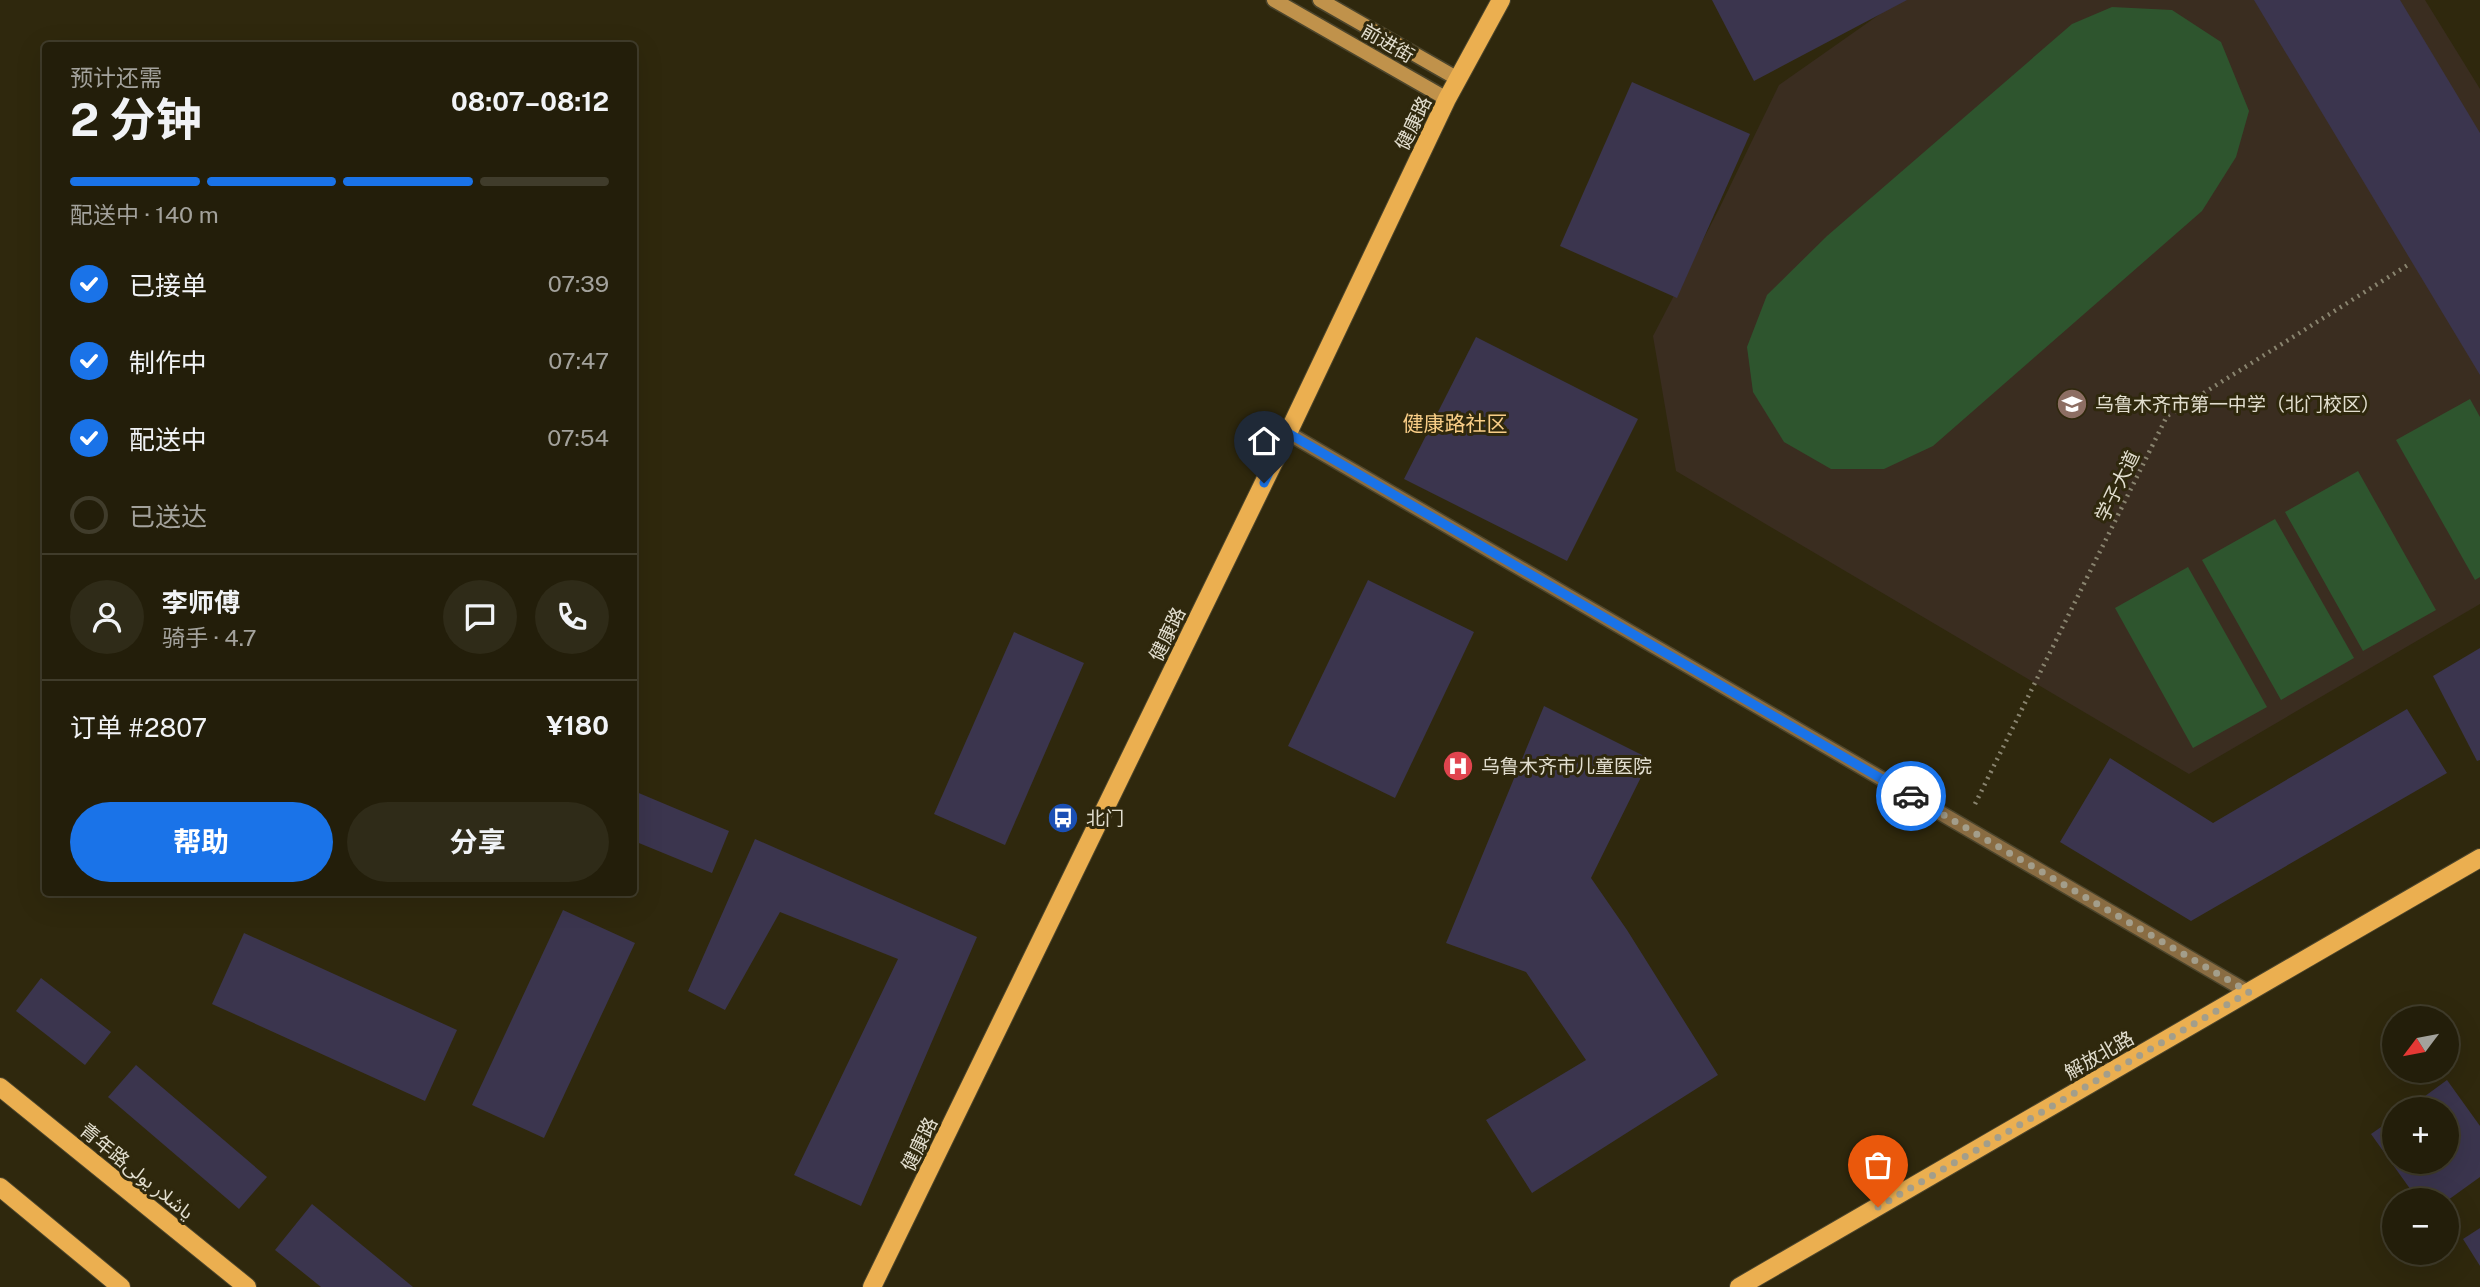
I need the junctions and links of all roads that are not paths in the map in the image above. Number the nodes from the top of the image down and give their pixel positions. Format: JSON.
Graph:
{"nodes":[{"id":1,"x":1274,"y":0,"type":"edge"},
{"id":2,"x":1320,"y":0,"type":"edge"},
{"id":3,"x":1502,"y":0,"type":"edge"},
{"id":4,"x":1458,"y":79,"type":"junction"},
{"id":5,"x":1447,"y":99,"type":"junction"},
{"id":6,"x":1288,"y":433,"type":"junction"},
{"id":7,"x":2480,"y":859,"type":"edge"},
{"id":8,"x":2249,"y":992,"type":"junction"},
{"id":9,"x":0,"y":1087,"type":"edge"},
{"id":10,"x":0,"y":1187,"type":"edge"},
{"id":11,"x":121,"y":1287,"type":"edge"},
{"id":12,"x":247,"y":1287,"type":"edge"},
{"id":13,"x":873,"y":1287,"type":"edge"},
{"id":14,"x":1739,"y":1287,"type":"edge"}],
"edges":[{"from":1,"to":5,"type":"street","name":"前进街"},
{"from":2,"to":4,"type":"street","name":"前进街"},
{"from":3,"to":4,"type":"main road","name":"健康路"},
{"from":4,"to":5,"type":"main road","name":"健康路"},
{"from":5,"to":6,"type":"main road","name":"健康路"},
{"from":6,"to":8,"type":"street"},
{"from":6,"to":13,"type":"main road","name":"健康路"},
{"from":7,"to":8,"type":"main road","name":"解放北路"},
{"from":8,"to":14,"type":"main road","name":"解放北路"},
{"from":9,"to":12,"type":"main road","name":"青年路ياشلار يولى"},
{"from":10,"to":11,"type":"main road"}]}
